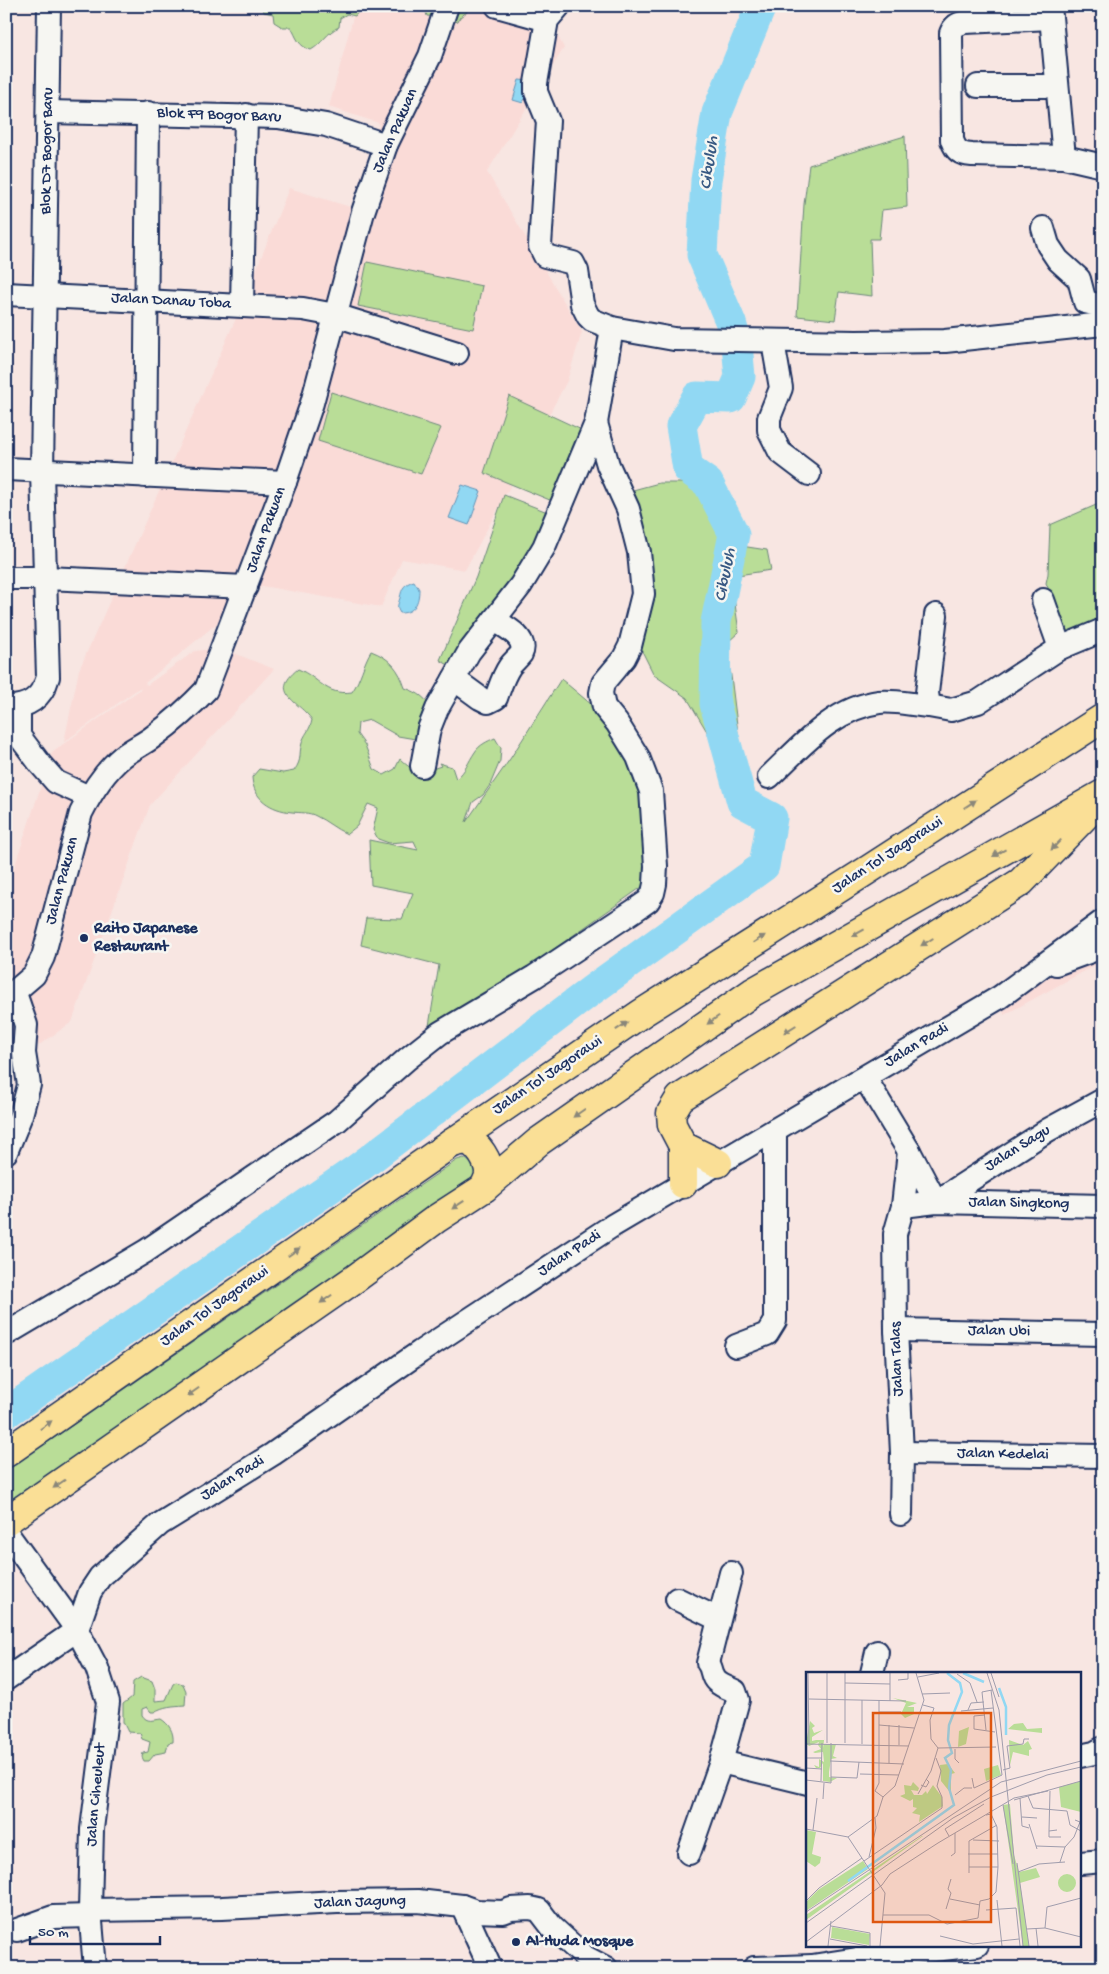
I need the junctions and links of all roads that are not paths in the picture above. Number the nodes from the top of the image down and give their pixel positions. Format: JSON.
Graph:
{"nodes":[{"id":1,"x":49,"y":6,"type":"edge"},
{"id":2,"x":447,"y":6,"type":"edge"},
{"id":3,"x":497,"y":6,"type":"edge"},
{"id":4,"x":1051,"y":12,"type":"edge"},
{"id":5,"x":553,"y":13,"type":"edge"},
{"id":6,"x":978,"y":86,"type":"dead end"},
{"id":7,"x":1056,"y":86,"type":"junction"},
{"id":8,"x":48,"y":112,"type":"junction"},
{"id":9,"x":148,"y":113,"type":"junction"},
{"id":10,"x":246,"y":115,"type":"junction"},
{"id":11,"x":386,"y":145,"type":"junction"},
{"id":12,"x":1064,"y":157,"type":"junction"},
{"id":13,"x":1103,"y":166,"type":"edge"},
{"id":14,"x":1043,"y":228,"type":"dead end"},
{"id":15,"x":6,"y":294,"type":"edge"},
{"id":16,"x":46,"y":295,"type":"junction"},
{"id":17,"x":148,"y":300,"type":"junction"},
{"id":18,"x":242,"y":305,"type":"junction"},
{"id":19,"x":1103,"y":306,"type":"edge"},
{"id":20,"x":335,"y":315,"type":"junction"},
{"id":21,"x":1103,"y":324,"type":"edge"},
{"id":22,"x":612,"y":328,"type":"junction"},
{"id":23,"x":771,"y":341,"type":"junction"},
{"id":24,"x":457,"y":353,"type":"dead end"},
{"id":25,"x":596,"y":424,"type":"junction"},
{"id":26,"x":6,"y":469,"type":"edge"},
{"id":27,"x":42,"y":472,"type":"junction"},
{"id":28,"x":808,"y":474,"type":"dead end"},
{"id":29,"x":145,"y":476,"type":"junction"},
{"id":30,"x":285,"y":482,"type":"junction"},
{"id":31,"x":6,"y":578,"type":"edge"},
{"id":32,"x":46,"y":578,"type":"junction"},
{"id":33,"x":246,"y":587,"type":"junction"},
{"id":34,"x":1043,"y":600,"type":"dead end"},
{"id":35,"x":936,"y":615,"type":"dead end"},
{"id":36,"x":494,"y":620,"type":"junction"},
{"id":37,"x":1103,"y":630,"type":"edge"},
{"id":38,"x":1060,"y":648,"type":"junction"},
{"id":39,"x":454,"y":679,"type":"junction"},
{"id":40,"x":929,"y":706,"type":"junction"},
{"id":41,"x":13,"y":708,"type":"edge"},
{"id":42,"x":1103,"y":718,"type":"edge"},
{"id":43,"x":422,"y":766,"type":"dead end"},
{"id":44,"x":768,"y":777,"type":"dead end"},
{"id":45,"x":1103,"y":796,"type":"edge"},
{"id":46,"x":89,"y":797,"type":"junction"},
{"id":47,"x":1103,"y":921,"type":"edge"},
{"id":48,"x":1103,"y":950,"type":"edge"},
{"id":49,"x":1043,"y":964,"type":"junction"},
{"id":50,"x":10,"y":996,"type":"edge"},
{"id":51,"x":865,"y":1078,"type":"junction"},
{"id":52,"x":1103,"y":1100,"type":"edge"},
{"id":53,"x":775,"y":1130,"type":"junction"},
{"id":54,"x":452,"y":1142,"type":"junction"},
{"id":55,"x":682,"y":1146,"type":"junction"},
{"id":56,"x":909,"y":1151,"type":"junction"},
{"id":57,"x":6,"y":1152,"type":"edge"},
{"id":58,"x":718,"y":1163,"type":"junction"},
{"id":59,"x":683,"y":1184,"type":"junction"},
{"id":60,"x":484,"y":1188,"type":"junction"},
{"id":61,"x":936,"y":1202,"type":"junction"},
{"id":62,"x":903,"y":1206,"type":"junction"},
{"id":63,"x":1103,"y":1206,"type":"edge"},
{"id":64,"x":896,"y":1330,"type":"junction"},
{"id":65,"x":6,"y":1334,"type":"edge"},
{"id":66,"x":1103,"y":1334,"type":"edge"},
{"id":67,"x":736,"y":1346,"type":"dead end"},
{"id":68,"x":6,"y":1453,"type":"edge"},
{"id":69,"x":902,"y":1453,"type":"junction"},
{"id":70,"x":1103,"y":1456,"type":"edge"},
{"id":71,"x":900,"y":1514,"type":"dead end"},
{"id":72,"x":6,"y":1521,"type":"edge"},
{"id":73,"x":6,"y":1532,"type":"edge"},
{"id":74,"x":731,"y":1573,"type":"dead end"},
{"id":75,"x":677,"y":1599,"type":"dead end"},
{"id":76,"x":718,"y":1619,"type":"junction"},
{"id":77,"x":77,"y":1630,"type":"junction"},
{"id":78,"x":6,"y":1679,"type":"edge"},
{"id":79,"x":1103,"y":1748,"type":"edge"},
{"id":80,"x":1082,"y":1756,"type":"edge"},
{"id":81,"x":721,"y":1762,"type":"junction"},
{"id":82,"x":806,"y":1783,"type":"edge"},
{"id":83,"x":689,"y":1853,"type":"dead end"},
{"id":84,"x":1103,"y":1861,"type":"edge"},
{"id":85,"x":1082,"y":1863,"type":"edge"},
{"id":86,"x":462,"y":1906,"type":"junction"},
{"id":87,"x":90,"y":1913,"type":"junction"},
{"id":88,"x":17,"y":1930,"type":"dead end"},
{"id":89,"x":968,"y":1946,"type":"edge"},
{"id":90,"x":489,"y":1965,"type":"dead end"},
{"id":91,"x":96,"y":1968,"type":"edge"},
{"id":92,"x":606,"y":1968,"type":"edge"},
{"id":93,"x":754,"y":1968,"type":"edge"}],
"edges":[{"from":1,"to":8,"type":"street","name":"Blok D7 Bogor Baru"},
{"from":2,"to":11,"type":"street","name":"Jalan Pakuan"},
{"from":3,"to":5,"type":"street"},
{"from":4,"to":7,"type":"street"},
{"from":4,"to":12,"type":"street"},
{"from":5,"to":22,"type":"street"},
{"from":6,"to":7,"type":"street"},
{"from":7,"to":12,"type":"street"},
{"from":8,"to":9,"type":"street","name":"Blok F9 Bogor Baru"},
{"from":8,"to":16,"type":"street","name":"Blok D7 Bogor Baru"},
{"from":9,"to":10,"type":"street","name":"Blok F9 Bogor Baru"},
{"from":9,"to":17,"type":"street"},
{"from":10,"to":11,"type":"street","name":"Blok F9 Bogor Baru"},
{"from":10,"to":18,"type":"street"},
{"from":11,"to":20,"type":"street","name":"Jalan Pakuan"},
{"from":12,"to":13,"type":"street"},
{"from":14,"to":19,"type":"street"},
{"from":15,"to":16,"type":"street","name":"Jalan Danau Toba"},
{"from":16,"to":17,"type":"street","name":"Jalan Danau Toba"},
{"from":16,"to":27,"type":"street","name":"Blok D7 Bogor Baru"},
{"from":17,"to":18,"type":"street","name":"Jalan Danau Toba"},
{"from":17,"to":29,"type":"street"},
{"from":18,"to":20,"type":"street","name":"Jalan Danau Toba"},
{"from":20,"to":24,"type":"street","name":"Jalan Danau Toba"},
{"from":20,"to":30,"type":"street","name":"Jalan Pakuan"},
{"from":21,"to":23,"type":"street"},
{"from":22,"to":23,"type":"street"},
{"from":22,"to":25,"type":"street"},
{"from":23,"to":28,"type":"street"},
{"from":25,"to":36,"type":"street"},
{"from":25,"to":65,"type":"street"},
{"from":26,"to":27,"type":"street"},
{"from":27,"to":29,"type":"street"},
{"from":27,"to":32,"type":"street","name":"Blok D7 Bogor Baru"},
{"from":29,"to":30,"type":"street"},
{"from":30,"to":33,"type":"street","name":"Jalan Pakuan"},
{"from":31,"to":32,"type":"street"},
{"from":32,"to":33,"type":"street"},
{"from":32,"to":41,"type":"street","name":"Blok D7 Bogor Baru"},
{"from":33,"to":46,"type":"street","name":"Jalan Pakuan"},
{"from":34,"to":38,"type":"street"},
{"from":35,"to":40,"type":"street"},
{"from":36,"to":39,"type":"street"},
{"from":36,"to":39,"type":"street"},
{"from":37,"to":38,"type":"street"},
{"from":38,"to":40,"type":"street"},
{"from":39,"to":43,"type":"street"},
{"from":40,"to":44,"type":"street"},
{"from":41,"to":46,"type":"street"},
{"from":54,"to":42,"type":"highway","name":"Jalan Tol Jagorawi","one_way":true},
{"from":45,"to":55,"type":"highway","one_way":true},
{"from":45,"to":60,"type":"highway","one_way":true},
{"from":46,"to":50,"type":"street","name":"Jalan Pakuan"},
{"from":47,"to":49,"type":"street","name":"Jalan Padi"},
{"from":48,"to":49,"type":"street"},
{"from":49,"to":51,"type":"street","name":"Jalan Padi"},
{"from":50,"to":57,"type":"street"},
{"from":51,"to":53,"type":"street","name":"Jalan Padi"},
{"from":51,"to":56,"type":"street"},
{"from":52,"to":61,"type":"street","name":"Jalan Sagu"},
{"from":53,"to":58,"type":"street","name":"Jalan Padi"},
{"from":53,"to":67,"type":"street"},
{"from":54,"to":60,"type":"highway"},
{"from":68,"to":54,"type":"highway","name":"Jalan Tol Jagorawi","one_way":true},
{"from":55,"to":58,"type":"highway"},
{"from":55,"to":59,"type":"highway"},
{"from":56,"to":61,"type":"street"},
{"from":56,"to":62,"type":"street","name":"Jalan Talas"},
{"from":58,"to":59,"type":"street","name":"Jalan Padi"},
{"from":59,"to":77,"type":"street","name":"Jalan Padi"},
{"from":60,"to":72,"type":"highway","one_way":true},
{"from":61,"to":62,"type":"street"},
{"from":61,"to":63,"type":"street","name":"Jalan Singkong"},
{"from":62,"to":64,"type":"street","name":"Jalan Talas"},
{"from":64,"to":66,"type":"street","name":"Jalan Ubi"},
{"from":64,"to":69,"type":"street","name":"Jalan Talas"},
{"from":69,"to":70,"type":"street","name":"Jalan Kedelai"},
{"from":69,"to":71,"type":"street","name":"Jalan Talas"},
{"from":73,"to":77,"type":"street","name":"Jalan Ciheuleut"},
{"from":74,"to":76,"type":"street"},
{"from":75,"to":76,"type":"street"},
{"from":76,"to":81,"type":"street"},
{"from":77,"to":78,"type":"street"},
{"from":77,"to":87,"type":"street","name":"Jalan Ciheuleut"},
{"from":79,"to":80,"type":"street"},
{"from":81,"to":82,"type":"street"},
{"from":81,"to":83,"type":"street"},
{"from":84,"to":85,"type":"street"},
{"from":86,"to":87,"type":"street","name":"Jalan Jagung"},
{"from":86,"to":90,"type":"street"},
{"from":86,"to":92,"type":"street","name":"Jalan Jagung"},
{"from":87,"to":88,"type":"street","name":"Jalan Jagung"},
{"from":87,"to":91,"type":"street","name":"Jalan Ciheuleut"},
{"from":89,"to":93,"type":"street"}]}
